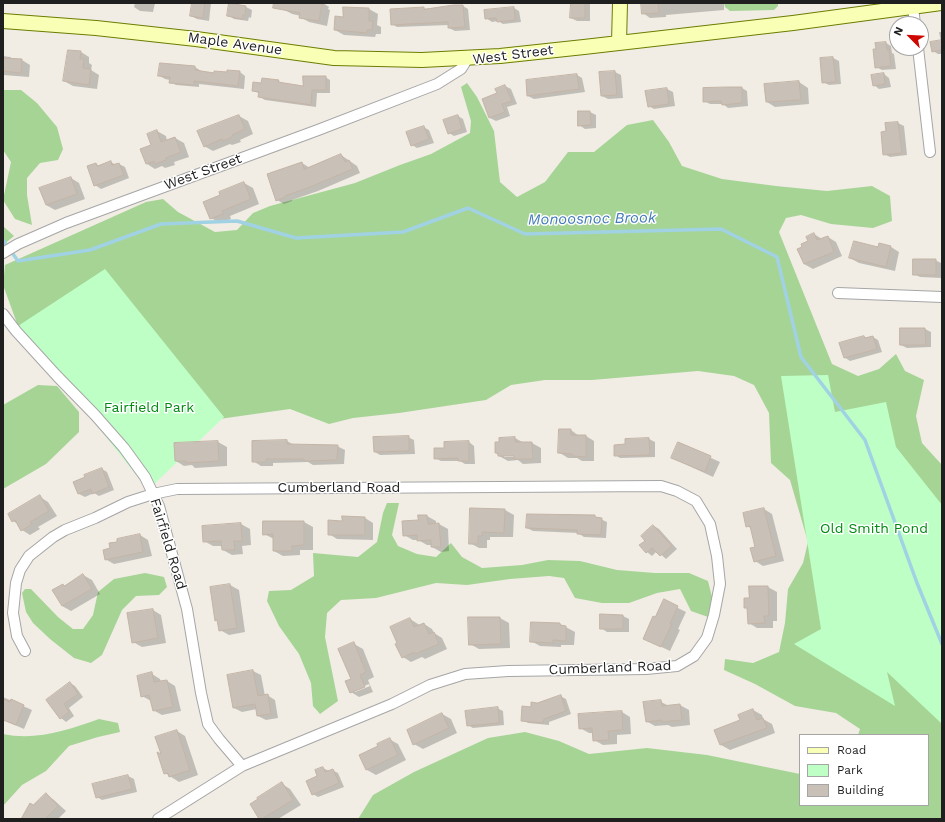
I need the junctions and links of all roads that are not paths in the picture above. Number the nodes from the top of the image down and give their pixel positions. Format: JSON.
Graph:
{"nodes":[{"id":1,"x":620,"y":3,"type":"edge"},
{"id":2,"x":941,"y":3,"type":"edge"},
{"id":3,"x":913,"y":7,"type":"junction"},
{"id":4,"x":914,"y":16,"type":"edge"},
{"id":5,"x":3,"y":21,"type":"edge"},
{"id":6,"x":619,"y":43,"type":"junction"},
{"id":7,"x":919,"y":56,"type":"edge"},
{"id":8,"x":468,"y":58,"type":"junction"},
{"id":9,"x":930,"y":152,"type":"dead end"},
{"id":10,"x":3,"y":253,"type":"edge"},
{"id":11,"x":838,"y":293,"type":"dead end"},
{"id":12,"x":942,"y":297,"type":"edge"},
{"id":13,"x":3,"y":314,"type":"edge"},
{"id":14,"x":153,"y":494,"type":"junction"},
{"id":15,"x":25,"y":651,"type":"dead end"},
{"id":16,"x":242,"y":766,"type":"junction"},
{"id":17,"x":158,"y":819,"type":"edge"}],
"edges":[{"from":1,"to":6,"type":"main road"},
{"from":2,"to":3,"type":"main road","name":"West Street"},
{"from":3,"to":4,"type":"street"},
{"from":3,"to":6,"type":"main road","name":"West Street"},
{"from":5,"to":8,"type":"main road","name":"Maple Avenue"},
{"from":6,"to":8,"type":"main road","name":"West Street"},
{"from":7,"to":9,"type":"street"},
{"from":8,"to":10,"type":"street","name":"West Street"},
{"from":11,"to":12,"type":"street"},
{"from":13,"to":14,"type":"street","name":"Fairfield Road"},
{"from":14,"to":15,"type":"street","name":"Cumberland Road"},
{"from":14,"to":16,"type":"street","name":"Fairfield Road"},
{"from":14,"to":16,"type":"street","name":"Cumberland Road"},
{"from":16,"to":17,"type":"street","name":"Cumberland Road"}]}
